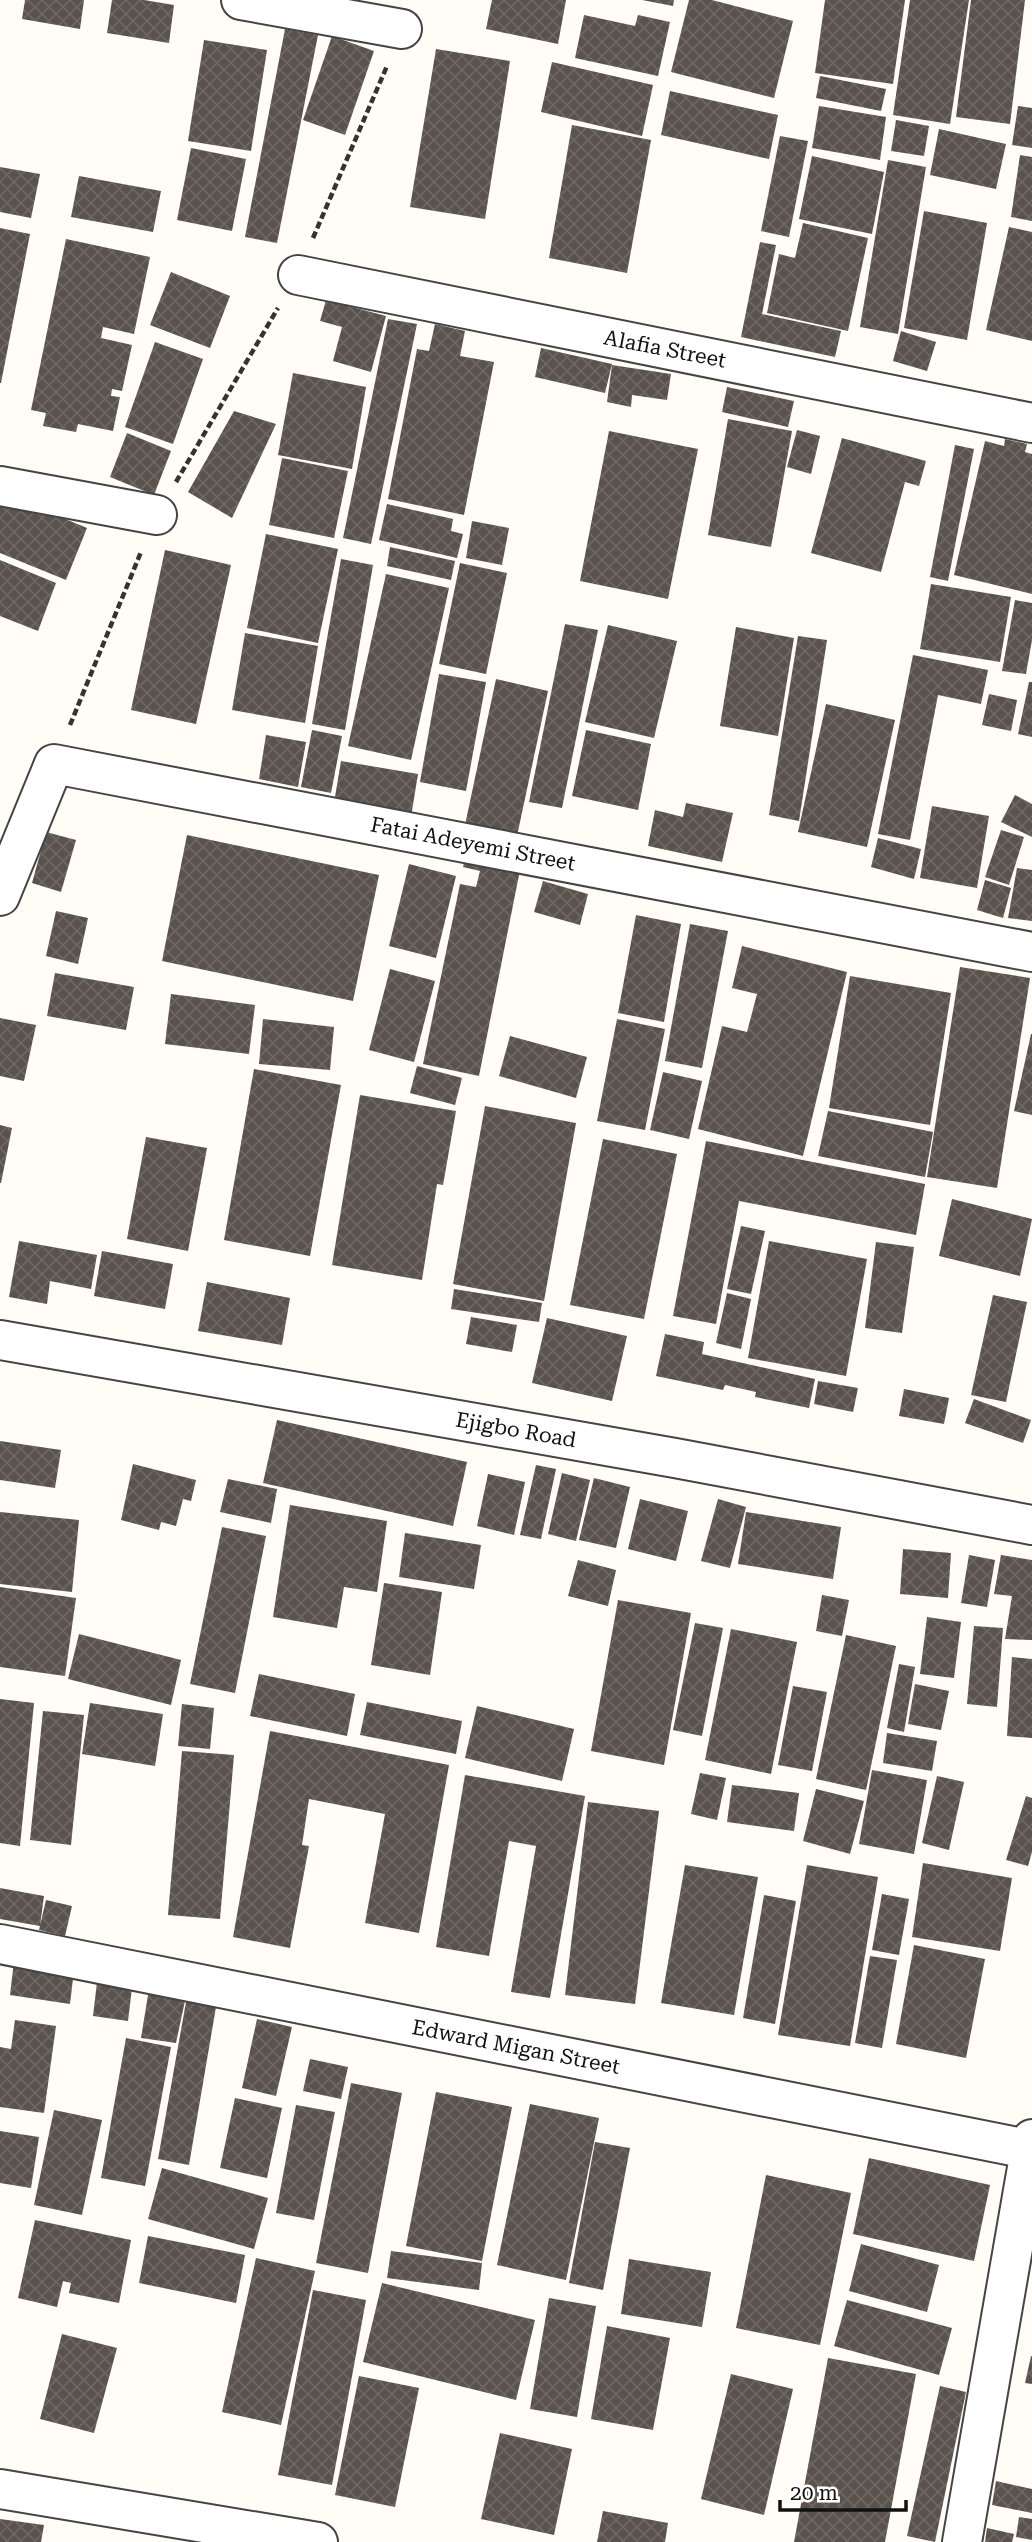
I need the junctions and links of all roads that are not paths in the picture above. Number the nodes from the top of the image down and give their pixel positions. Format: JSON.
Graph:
{"nodes":[{"id":1,"x":241,"y":0,"type":"edge"},
{"id":2,"x":402,"y":29,"type":"road end"},
{"id":3,"x":298,"y":275,"type":"road end"},
{"id":4,"x":1032,"y":423,"type":"edge"},
{"id":5,"x":0,"y":485,"type":"edge"},
{"id":6,"x":157,"y":515,"type":"dead end"},
{"id":7,"x":0,"y":896,"type":"edge"},
{"id":8,"x":1032,"y":952,"type":"edge"},
{"id":9,"x":0,"y":1340,"type":"edge"},
{"id":10,"x":1032,"y":1525,"type":"edge"},
{"id":11,"x":0,"y":1944,"type":"edge"},
{"id":12,"x":1031,"y":2147,"type":"edge"},
{"id":13,"x":0,"y":2489,"type":"edge"},
{"id":14,"x":318,"y":2542,"type":"edge"},
{"id":15,"x":962,"y":2542,"type":"edge"}],
"edges":[{"from":1,"to":2,"type":"street"},
{"from":3,"to":4,"type":"street","name":"Alafia Street"},
{"from":5,"to":6,"type":"street"},
{"from":7,"to":8,"type":"street","name":"Fatai Adeyemi Street"},
{"from":9,"to":10,"type":"street","name":"Ejigbo Road"},
{"from":11,"to":12,"type":"street","name":"Edward Migan Street"},
{"from":12,"to":15,"type":"street"},
{"from":13,"to":14,"type":"street"}]}
